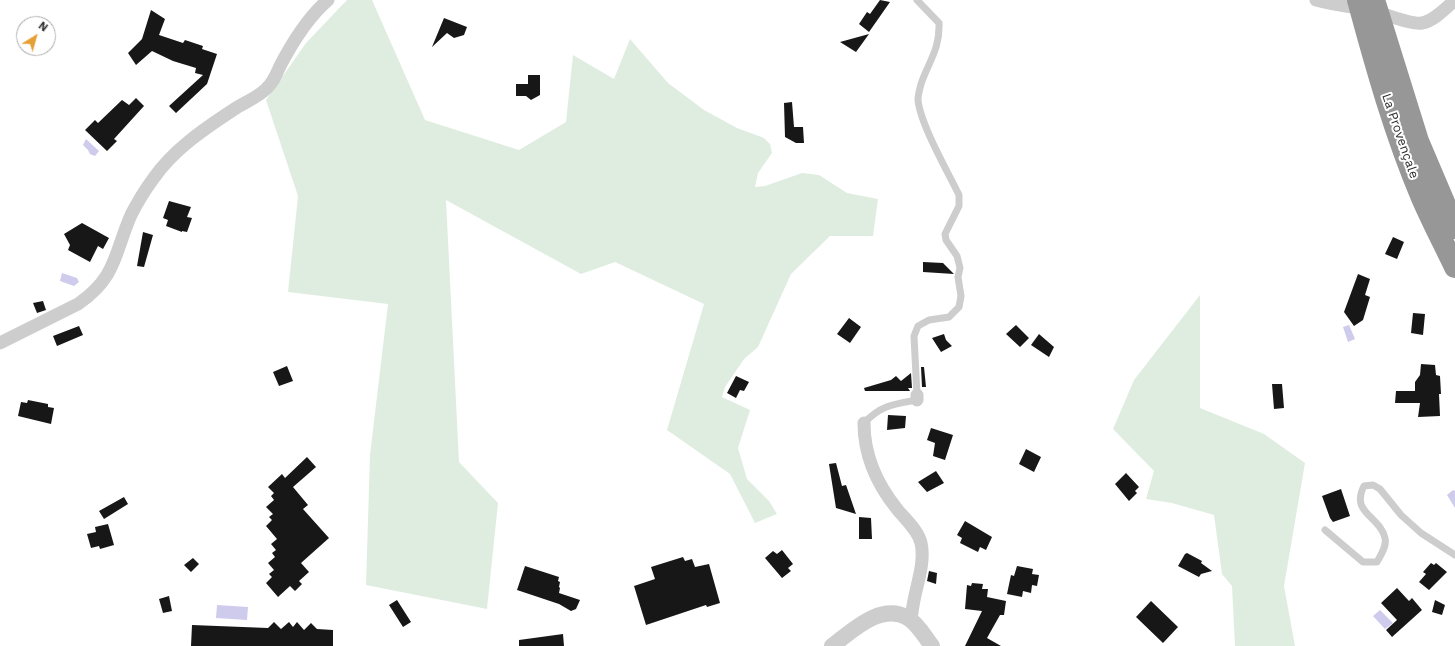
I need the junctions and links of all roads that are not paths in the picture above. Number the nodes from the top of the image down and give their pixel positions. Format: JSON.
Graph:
{"nodes":[{"id":1,"x":328,"y":0,"type":"edge"},
{"id":2,"x":917,"y":0,"type":"edge"},
{"id":3,"x":1316,"y":0,"type":"edge"},
{"id":4,"x":1358,"y":0,"type":"edge"},
{"id":5,"x":1374,"y":0,"type":"edge"},
{"id":6,"x":1455,"y":0,"type":"edge"},
{"id":7,"x":1455,"y":228,"type":"edge"},
{"id":8,"x":1455,"y":267,"type":"edge"},
{"id":9,"x":0,"y":343,"type":"edge"},
{"id":10,"x":864,"y":422,"type":"joint"},
{"id":11,"x":1325,"y":530,"type":"dead end"},
{"id":12,"x":1455,"y":555,"type":"edge"},
{"id":13,"x":909,"y":619,"type":"junction"},
{"id":14,"x":832,"y":646,"type":"edge"},
{"id":15,"x":932,"y":646,"type":"edge"}],
"edges":[{"from":1,"to":9,"type":"street"},
{"from":2,"to":10,"type":"lane"},
{"from":3,"to":6,"type":"street"},
{"from":4,"to":8,"type":"highway","name":"La Provençale","bridge":true},
{"from":5,"to":7,"type":"highway","name":"La Provençale","bridge":true},
{"from":10,"to":13,"type":"street"},
{"from":11,"to":12,"type":"lane"},
{"from":13,"to":14,"type":"street"},
{"from":13,"to":15,"type":"street"}]}
